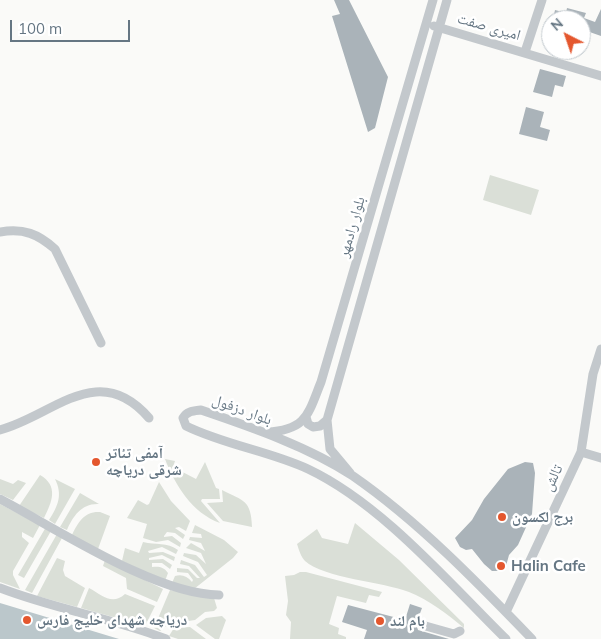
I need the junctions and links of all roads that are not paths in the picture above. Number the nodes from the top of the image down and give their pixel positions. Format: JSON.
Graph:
{"nodes":[{"id":1,"x":433,"y":0,"type":"edge"},
{"id":2,"x":447,"y":0,"type":"edge"},
{"id":3,"x":542,"y":0,"type":"edge"},
{"id":4,"x":426,"y":24,"type":"junction"},
{"id":5,"x":439,"y":27,"type":"junction"},
{"id":6,"x":525,"y":52,"type":"junction"},
{"id":7,"x":601,"y":76,"type":"edge"},
{"id":8,"x":0,"y":232,"type":"edge"},
{"id":9,"x":101,"y":343,"type":"dead end"},
{"id":10,"x":601,"y":349,"type":"edge"},
{"id":11,"x":306,"y":417,"type":"junction"},
{"id":12,"x":149,"y":418,"type":"dead end"},
{"id":13,"x":326,"y":420,"type":"junction"},
{"id":14,"x":0,"y":430,"type":"edge"},
{"id":15,"x":265,"y":432,"type":"junction"},
{"id":16,"x":581,"y":452,"type":"junction"},
{"id":17,"x":601,"y":458,"type":"edge"},
{"id":18,"x":352,"y":476,"type":"junction"},
{"id":19,"x":0,"y":499,"type":"edge"},
{"id":20,"x":0,"y":588,"type":"edge"},
{"id":21,"x":219,"y":595,"type":"dead end"},
{"id":22,"x":506,"y":612,"type":"junction"},
{"id":23,"x":422,"y":624,"type":"dead end"},
{"id":24,"x":460,"y":631,"type":"dead end"},
{"id":25,"x":166,"y":639,"type":"edge"},
{"id":26,"x":506,"y":639,"type":"edge"},
{"id":27,"x":532,"y":639,"type":"edge"}],
"edges":[{"from":1,"to":4,"type":"street","name":"بلوار رادمهر"},
{"from":2,"to":5,"type":"street","name":"بلوار رادمهر"},
{"from":3,"to":6,"type":"street"},
{"from":4,"to":5,"type":"street","name":"امیری صفت"},
{"from":4,"to":11,"type":"street","name":"بلوار رادمهر"},
{"from":5,"to":6,"type":"street","name":"امیری صفت"},
{"from":5,"to":13,"type":"street","name":"بلوار رادمهر"},
{"from":6,"to":7,"type":"street","name":"امیری صفت"},
{"from":8,"to":9,"type":"street"},
{"from":10,"to":16,"type":"street","name":"تالش"},
{"from":11,"to":13,"type":"street"},
{"from":11,"to":15,"type":"street"},
{"from":12,"to":14,"type":"street"},
{"from":13,"to":18,"type":"street"},
{"from":15,"to":18,"type":"street","name":"بلوار دزفول"},
{"from":15,"to":26,"type":"street","name":"بلوار دزفول"},
{"from":16,"to":17,"type":"street"},
{"from":16,"to":22,"type":"street","name":"تالش"},
{"from":18,"to":22,"type":"street","name":"بلوار دزفول"},
{"from":19,"to":21,"type":"street"},
{"from":20,"to":25,"type":"street"},
{"from":22,"to":27,"type":"street","name":"بلوار دزفول"},
{"from":23,"to":24,"type":"street"}]}
